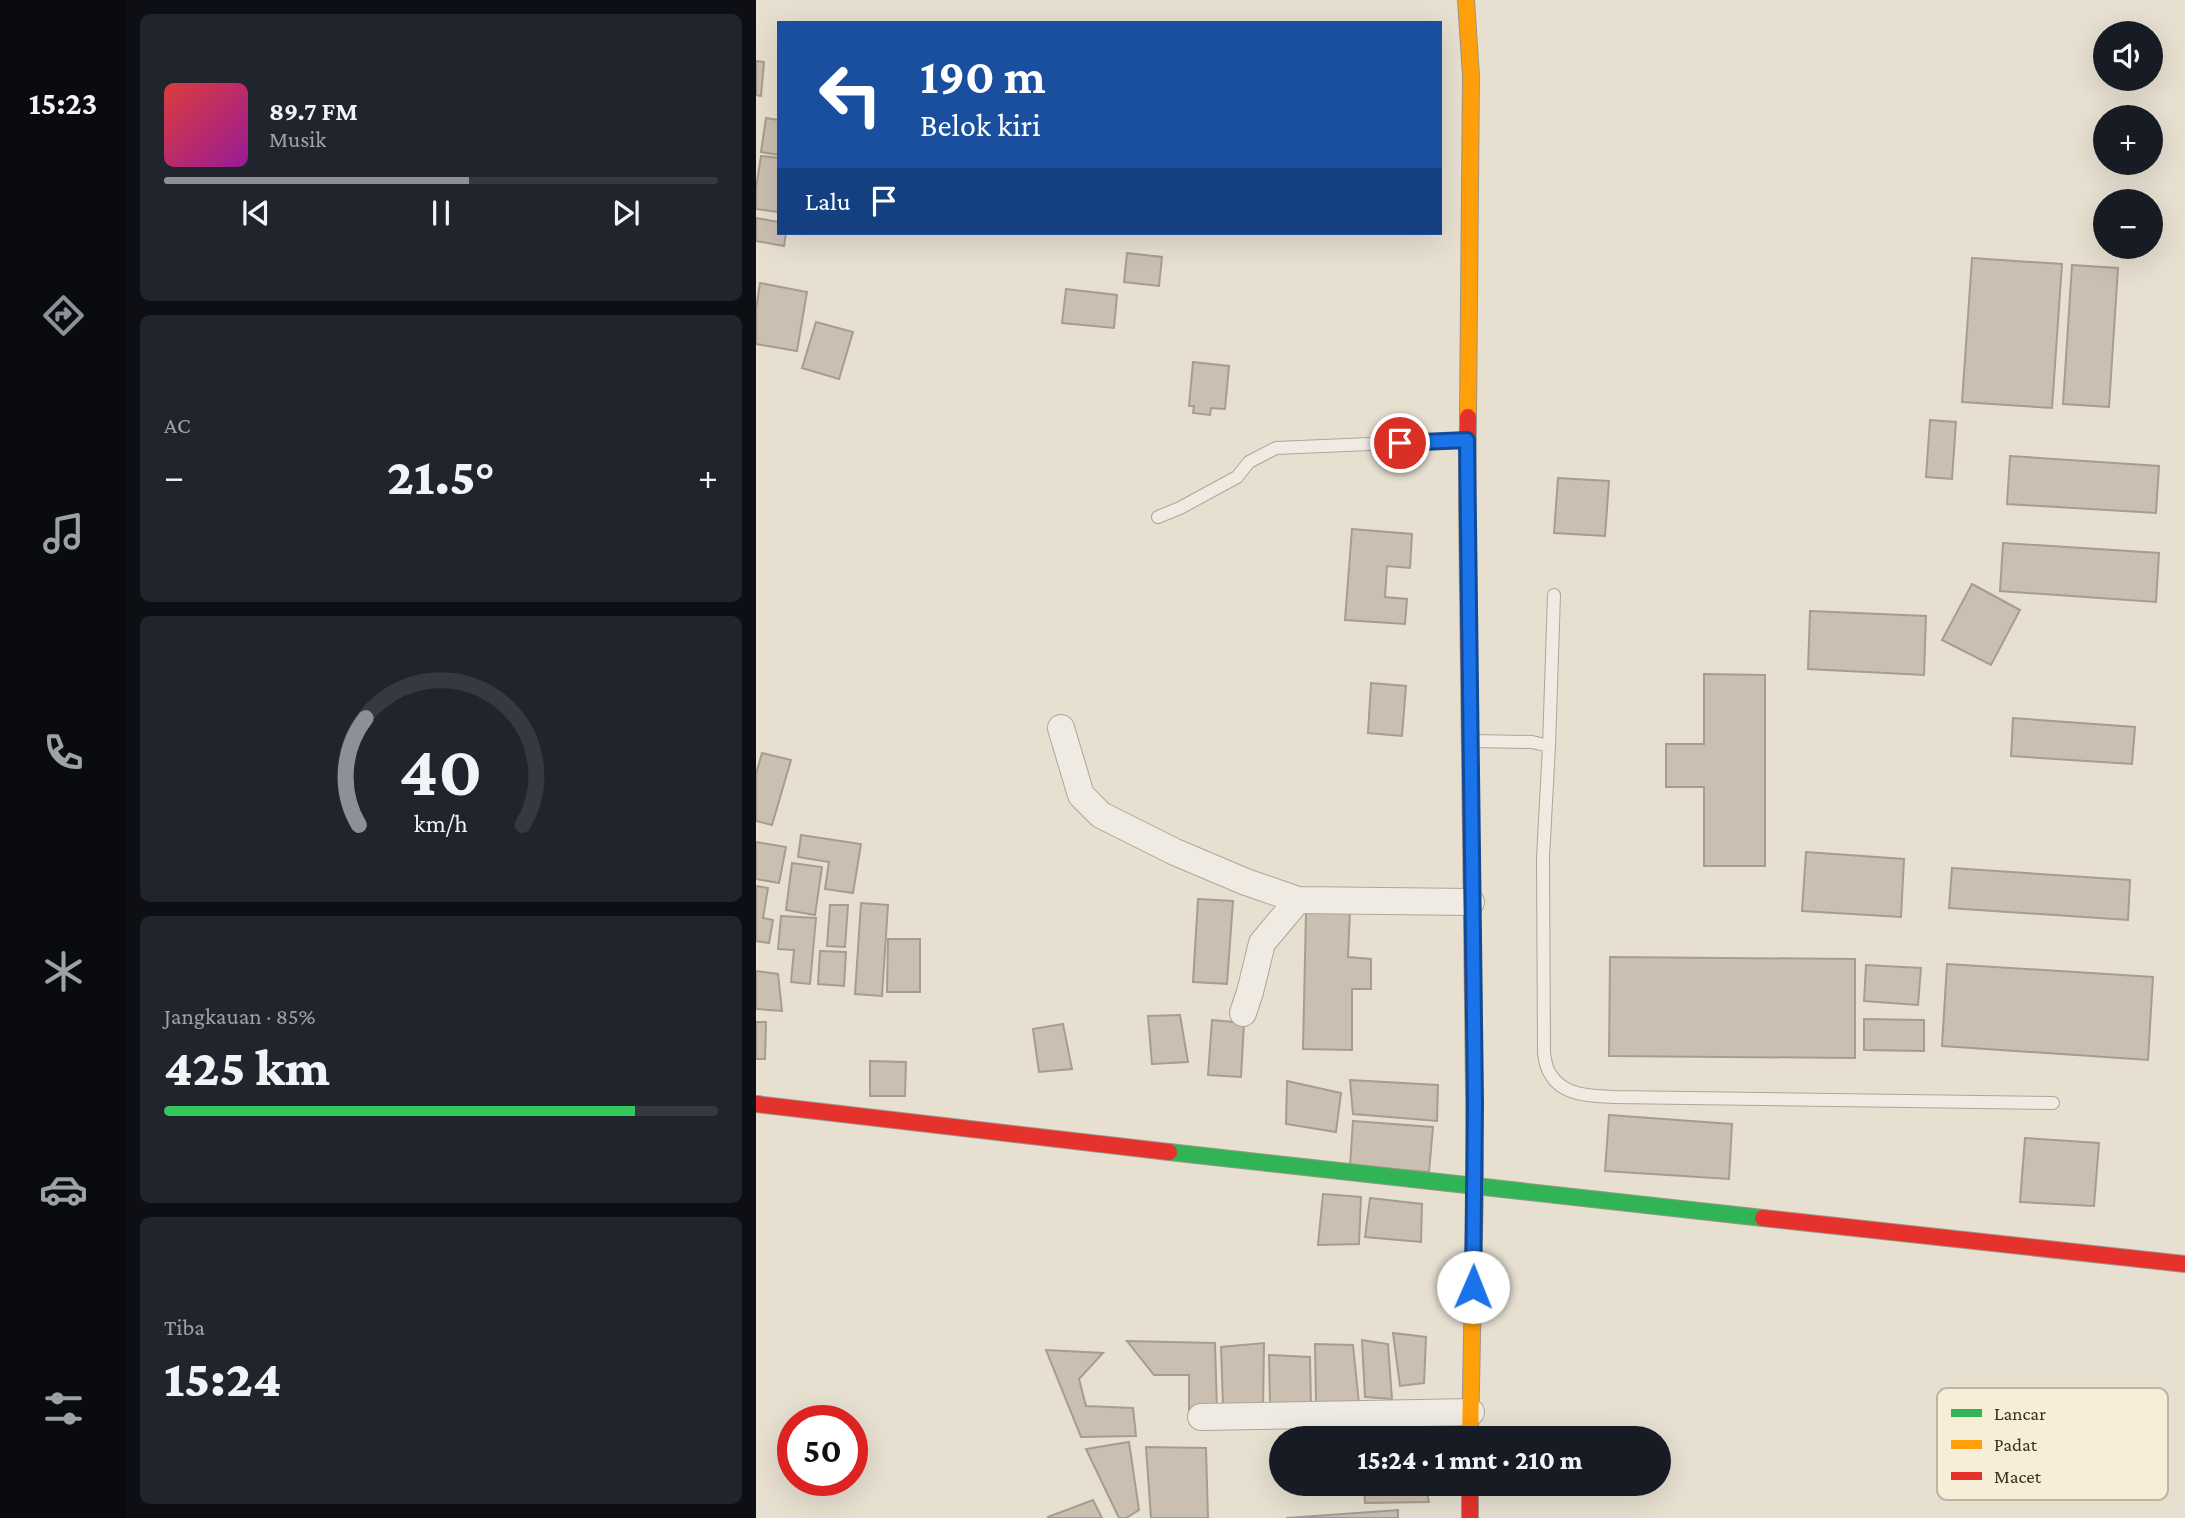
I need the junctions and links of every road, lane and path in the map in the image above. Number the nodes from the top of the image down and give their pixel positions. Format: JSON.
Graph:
{"nodes":[{"id":1,"x":1466,"y":0,"type":"edge"},
{"id":2,"x":1467,"y":440,"type":"junction"},
{"id":3,"x":1158,"y":517,"type":"dead end"},
{"id":4,"x":1554,"y":595,"type":"dead end"},
{"id":5,"x":1061,"y":728,"type":"dead end"},
{"id":6,"x":1470,"y":741,"type":"junction"},
{"id":7,"x":1549,"y":746,"type":"junction"},
{"id":8,"x":1298,"y":900,"type":"junction"},
{"id":9,"x":1471,"y":902,"type":"junction"},
{"id":10,"x":1243,"y":1013,"type":"dead end"},
{"id":11,"x":2053,"y":1103,"type":"dead end"},
{"id":12,"x":756,"y":1104,"type":"edge"},
{"id":13,"x":1475,"y":1187,"type":"junction"},
{"id":14,"x":2185,"y":1264,"type":"edge"},
{"id":15,"x":1471,"y":1412,"type":"junction"},
{"id":16,"x":1201,"y":1417,"type":"dead end"},
{"id":17,"x":1471,"y":1426,"type":"edge"},
{"id":18,"x":1470,"y":1496,"type":"edge"},
{"id":19,"x":1470,"y":1518,"type":"edge"}],
"edges":[{"from":1,"to":2,"type":"main road"},
{"from":2,"to":3,"type":"lane"},
{"from":2,"to":6,"type":"main road"},
{"from":4,"to":7,"type":"lane"},
{"from":5,"to":8,"type":"street"},
{"from":6,"to":7,"type":"lane"},
{"from":6,"to":9,"type":"main road"},
{"from":7,"to":11,"type":"lane"},
{"from":8,"to":9,"type":"street"},
{"from":8,"to":10,"type":"street"},
{"from":9,"to":13,"type":"main road"},
{"from":12,"to":13,"type":"main road"},
{"from":13,"to":14,"type":"main road"},
{"from":13,"to":15,"type":"main road"},
{"from":15,"to":16,"type":"street"},
{"from":15,"to":17,"type":"main road"},
{"from":18,"to":19,"type":"main road"}]}
